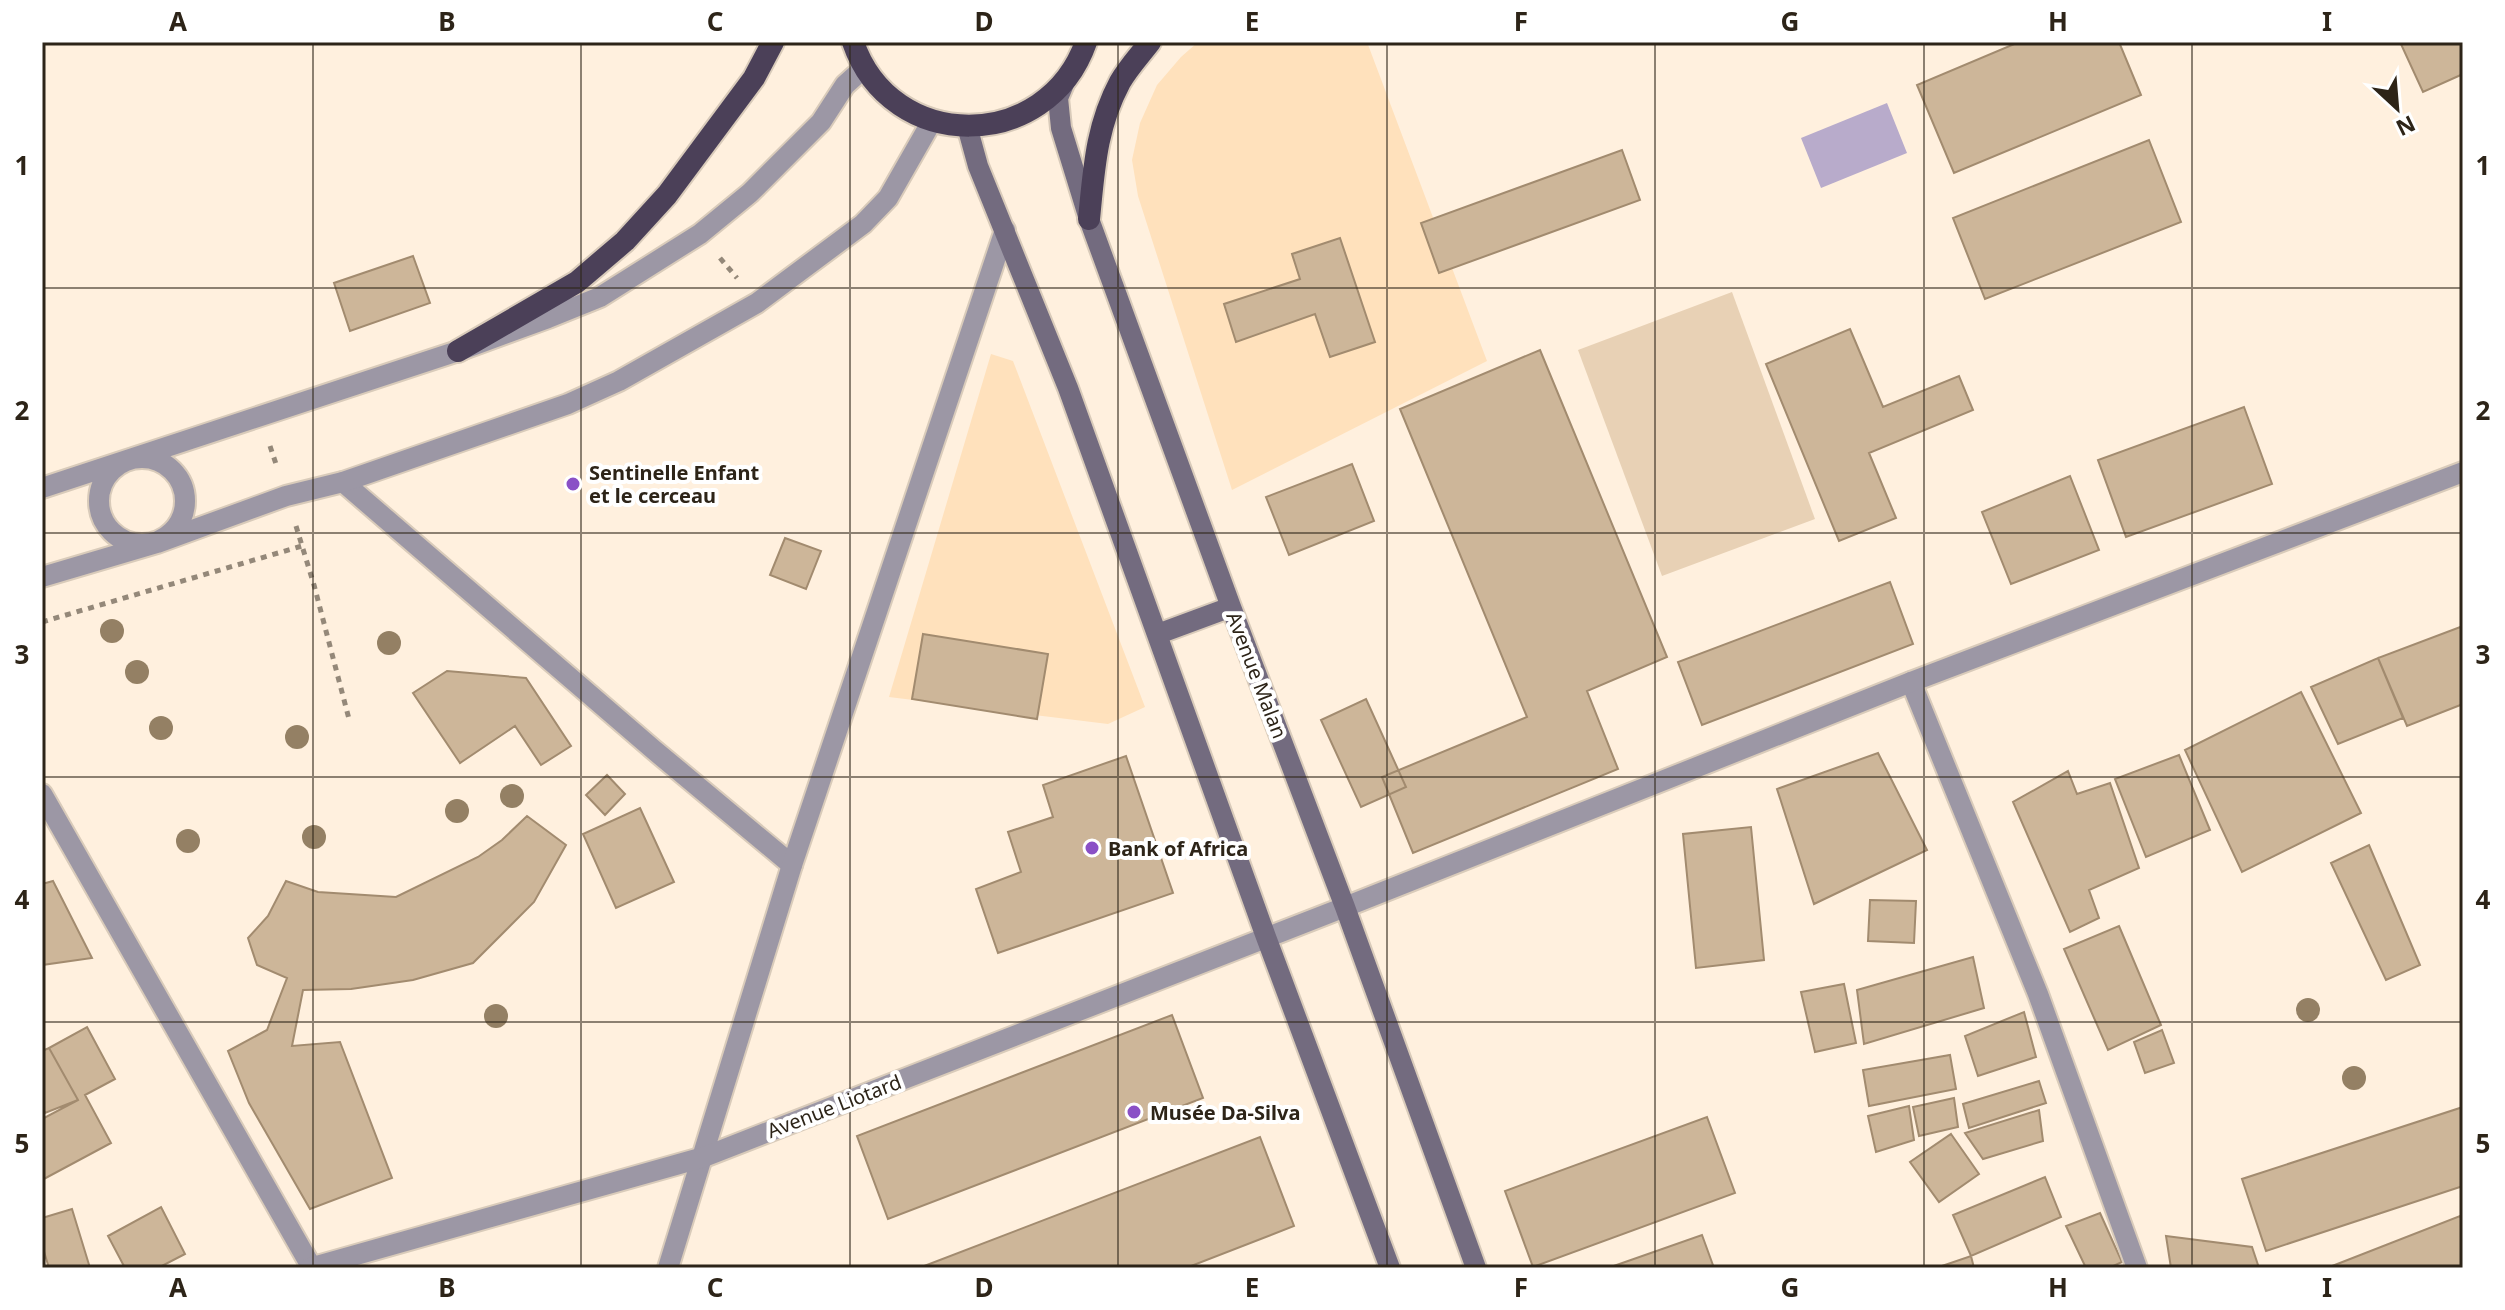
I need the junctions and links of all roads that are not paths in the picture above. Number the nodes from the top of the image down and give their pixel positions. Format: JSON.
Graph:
{"nodes":[{"id":1,"x":773,"y":42,"type":"edge"},
{"id":2,"x":853,"y":42,"type":"edge"},
{"id":3,"x":1086,"y":42,"type":"edge"},
{"id":4,"x":1095,"y":42,"type":"edge"},
{"id":5,"x":1150,"y":42,"type":"edge"},
{"id":6,"x":865,"y":67,"type":"junction"},
{"id":7,"x":1070,"y":74,"type":"junction"},
{"id":8,"x":932,"y":121,"type":"junction"},
{"id":9,"x":967,"y":126,"type":"junction"},
{"id":10,"x":1089,"y":219,"type":"junction"},
{"id":11,"x":1005,"y":230,"type":"junction"},
{"id":12,"x":458,"y":351,"type":"junction"},
{"id":13,"x":130,"y":459,"type":"junction"},
{"id":14,"x":2463,"y":472,"type":"edge"},
{"id":15,"x":343,"y":482,"type":"junction"},
{"id":16,"x":42,"y":488,"type":"edge"},
{"id":17,"x":157,"y":543,"type":"junction"},
{"id":18,"x":42,"y":577,"type":"edge"},
{"id":19,"x":1231,"y":607,"type":"junction"},
{"id":20,"x":1158,"y":634,"type":"junction"},
{"id":21,"x":1911,"y":682,"type":"junction"},
{"id":22,"x":42,"y":794,"type":"edge"},
{"id":23,"x":792,"y":865,"type":"junction"},
{"id":24,"x":1345,"y":907,"type":"junction"},
{"id":25,"x":1266,"y":937,"type":"junction"},
{"id":26,"x":704,"y":1157,"type":"junction"},
{"id":27,"x":311,"y":1268,"type":"edge"},
{"id":28,"x":668,"y":1268,"type":"edge"},
{"id":29,"x":1390,"y":1268,"type":"edge"},
{"id":30,"x":1476,"y":1268,"type":"edge"},
{"id":31,"x":2137,"y":1268,"type":"edge"}],
"edges":[{"from":1,"to":12,"type":"highway"},
{"from":2,"to":6,"type":"highway"},
{"from":3,"to":7,"type":"highway"},
{"from":4,"to":7,"type":"highway"},
{"from":5,"to":10,"type":"highway"},
{"from":6,"to":8,"type":"highway"},
{"from":6,"to":12,"type":"street"},
{"from":7,"to":9,"type":"highway"},
{"from":7,"to":10,"type":"main road","name":"Avenue Malan"},
{"from":8,"to":9,"type":"highway"},
{"from":8,"to":15,"type":"street"},
{"from":9,"to":11,"type":"main road"},
{"from":10,"to":19,"type":"main road","name":"Avenue Malan"},
{"from":11,"to":20,"type":"main road"},
{"from":11,"to":23,"type":"street"},
{"from":12,"to":13,"type":"street"},
{"from":13,"to":16,"type":"street"},
{"from":13,"to":17,"type":"street"},
{"from":13,"to":17,"type":"street"},
{"from":14,"to":21,"type":"street","name":"Avenue Liotard"},
{"from":15,"to":17,"type":"street"},
{"from":15,"to":23,"type":"street"},
{"from":17,"to":18,"type":"street"},
{"from":19,"to":20,"type":"main road"},
{"from":19,"to":24,"type":"main road","name":"Avenue Malan"},
{"from":20,"to":25,"type":"main road"},
{"from":21,"to":24,"type":"street","name":"Avenue Liotard"},
{"from":21,"to":31,"type":"street"},
{"from":22,"to":27,"type":"street"},
{"from":23,"to":26,"type":"street"},
{"from":24,"to":25,"type":"street","name":"Avenue Liotard"},
{"from":24,"to":30,"type":"main road","name":"Avenue Malan"},
{"from":25,"to":26,"type":"street","name":"Avenue Liotard"},
{"from":25,"to":29,"type":"main road"},
{"from":26,"to":27,"type":"street","name":"Avenue Liotard"},
{"from":26,"to":28,"type":"street"}]}
